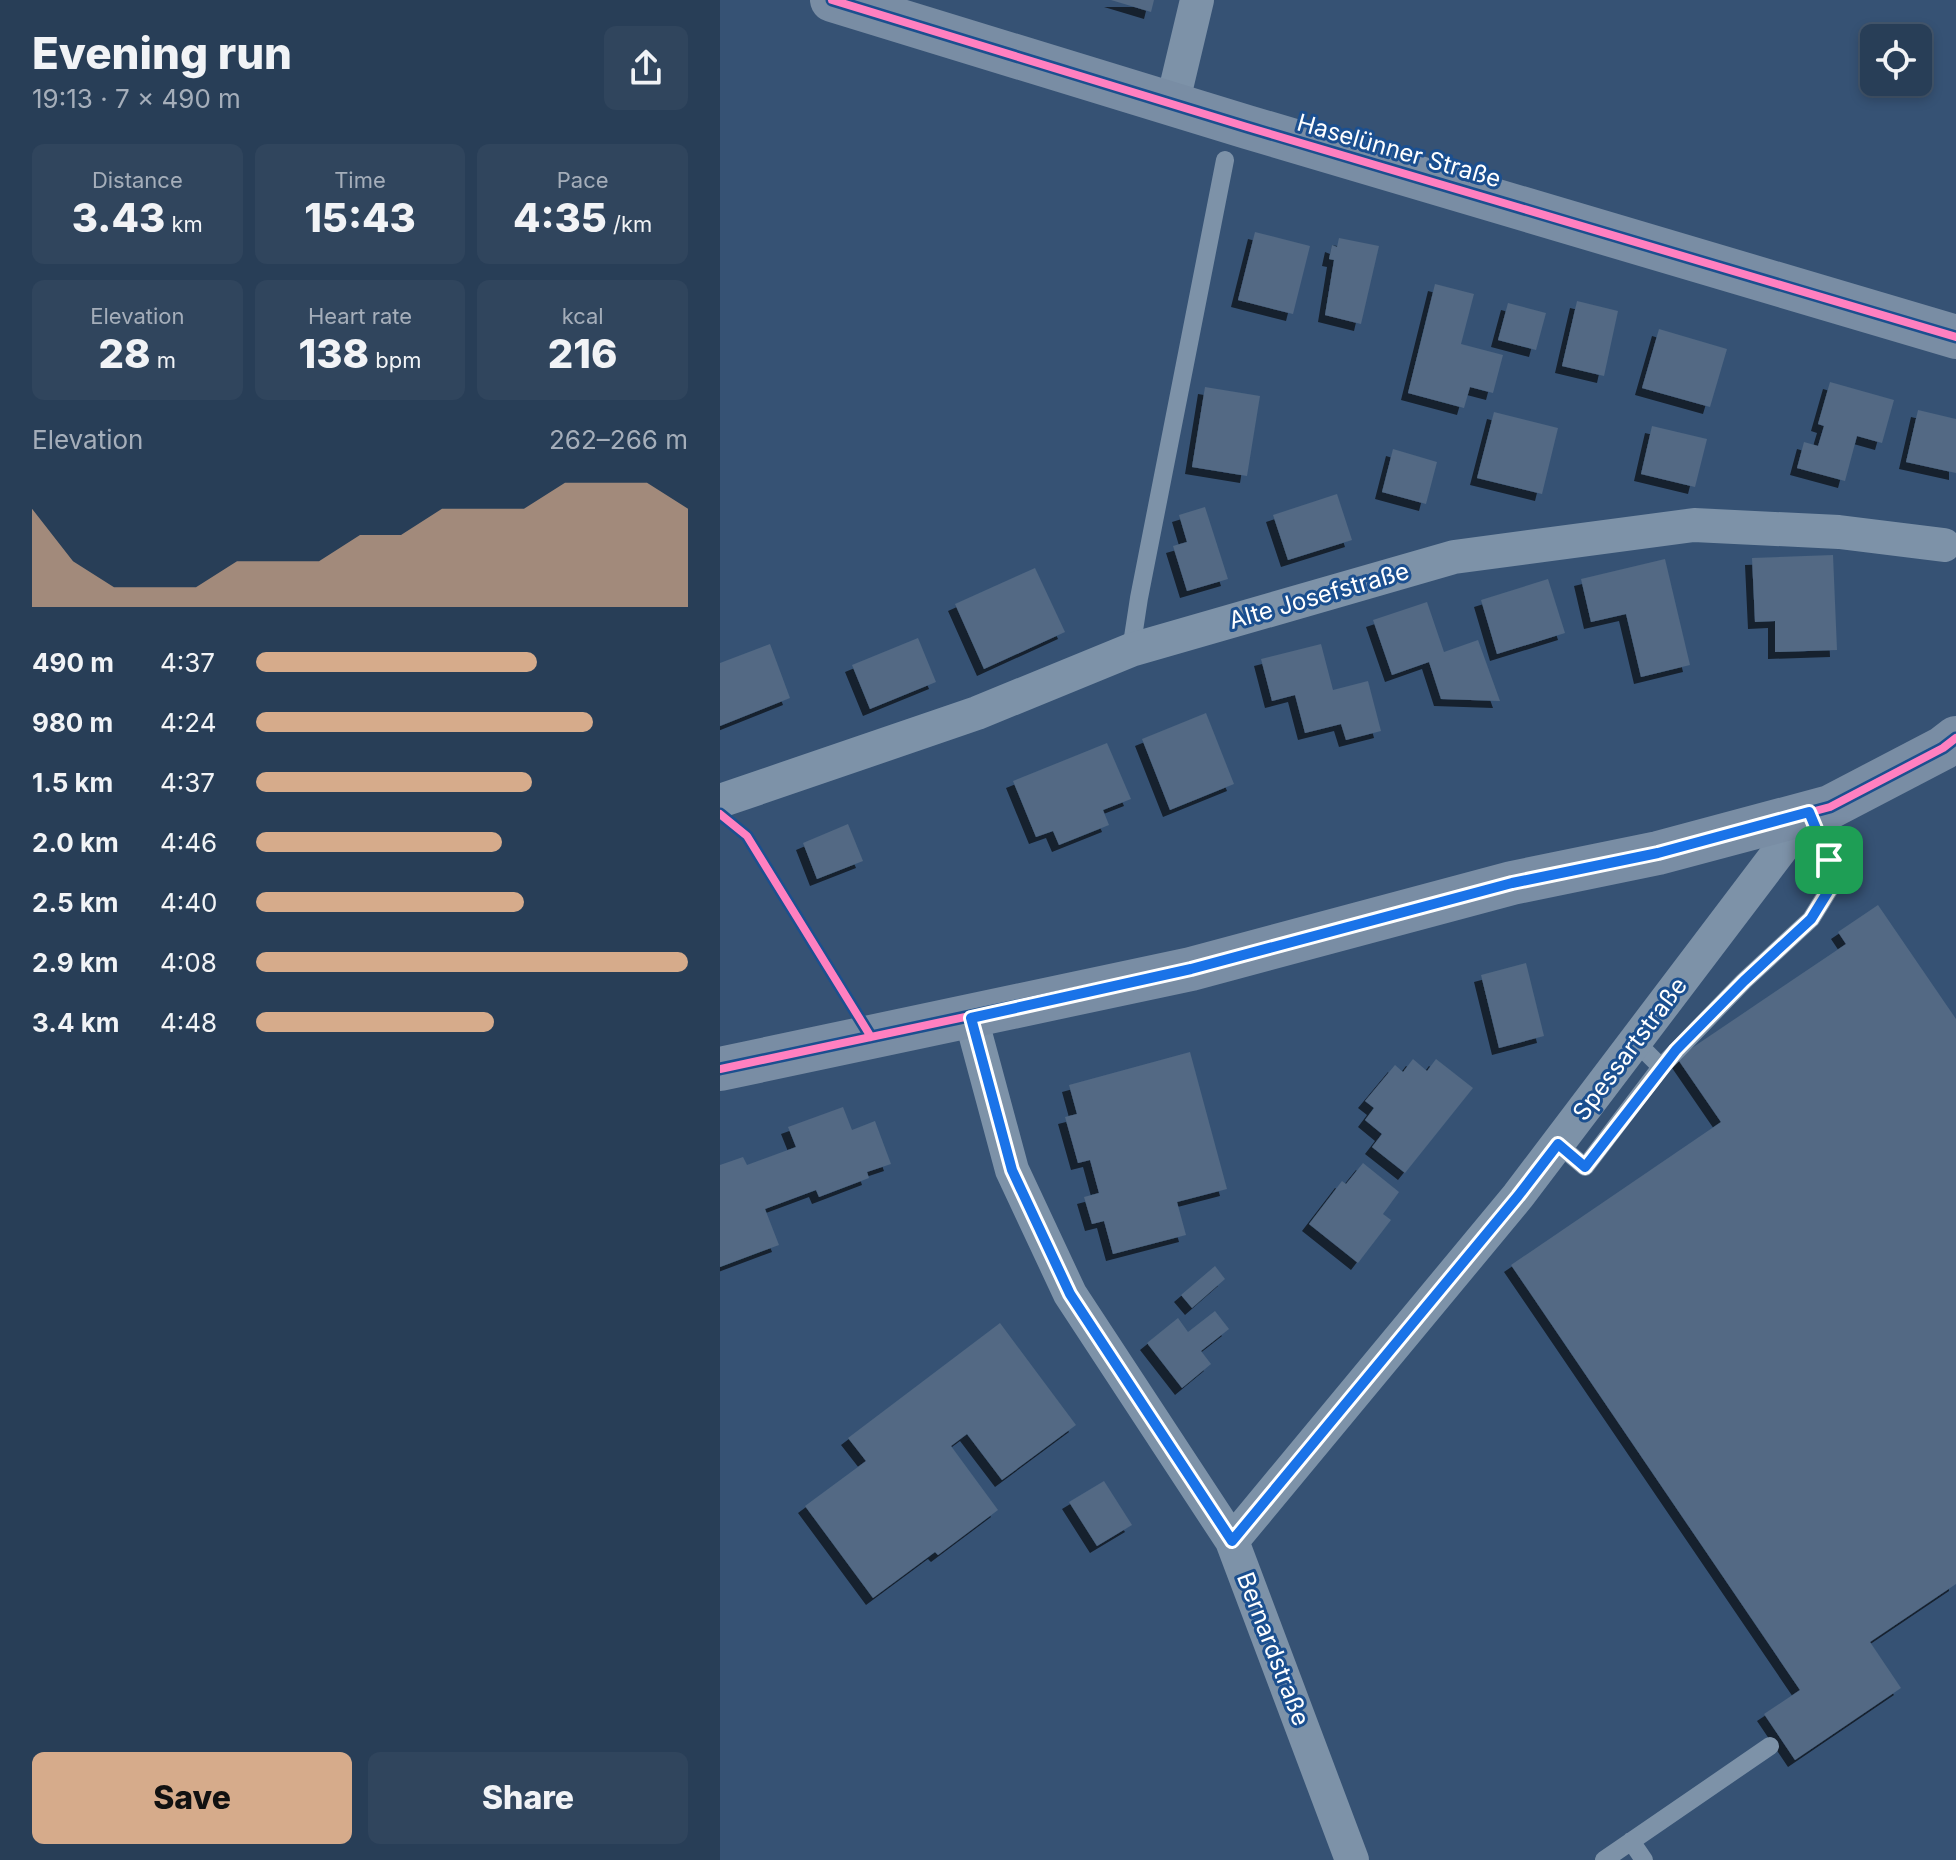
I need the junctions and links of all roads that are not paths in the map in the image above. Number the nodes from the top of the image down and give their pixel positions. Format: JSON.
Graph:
{"nodes":[{"id":1,"x":832,"y":0,"type":"edge"},
{"id":2,"x":1197,"y":0,"type":"edge"},
{"id":3,"x":1172,"y":105,"type":"junction"},
{"id":4,"x":1225,"y":160,"type":"dead end"},
{"id":5,"x":1956,"y":337,"type":"edge"},
{"id":6,"x":1944,"y":545,"type":"dead end"},
{"id":7,"x":1131,"y":650,"type":"junction"},
{"id":8,"x":1956,"y":738,"type":"edge"},
{"id":9,"x":720,"y":801,"type":"edge"},
{"id":10,"x":1809,"y":812,"type":"junction"},
{"id":11,"x":971,"y":1018,"type":"junction"},
{"id":12,"x":1636,"y":1042,"type":"junction"},
{"id":13,"x":1661,"y":1067,"type":"junction"},
{"id":14,"x":720,"y":1069,"type":"edge"},
{"id":15,"x":1558,"y":1144,"type":"junction"},
{"id":16,"x":1232,"y":1541,"type":"junction"},
{"id":17,"x":1770,"y":1746,"type":"dead end"},
{"id":18,"x":1631,"y":1841,"type":"junction"},
{"id":19,"x":1352,"y":1860,"type":"edge"},
{"id":20,"x":1604,"y":1860,"type":"edge"},
{"id":21,"x":1644,"y":1860,"type":"edge"}],
"edges":[{"from":1,"to":3,"type":"street","name":"Haselünner Straße"},
{"from":2,"to":3,"type":"street"},
{"from":3,"to":5,"type":"street","name":"Haselünner Straße"},
{"from":4,"to":7,"type":"lane"},
{"from":6,"to":7,"type":"street","name":"Alte Josefstraße"},
{"from":7,"to":9,"type":"street","name":"Alte Josefstraße"},
{"from":8,"to":10,"type":"street"},
{"from":10,"to":11,"type":"street"},
{"from":10,"to":12,"type":"street","name":"Spessartstraße"},
{"from":10,"to":13,"type":"lane"},
{"from":11,"to":14,"type":"street"},
{"from":11,"to":16,"type":"street","name":"Bernardstraße"},
{"from":12,"to":13,"type":"lane"},
{"from":12,"to":15,"type":"street","name":"Spessartstraße"},
{"from":13,"to":15,"type":"lane"},
{"from":15,"to":16,"type":"street","name":"Spessartstraße"},
{"from":16,"to":19,"type":"street","name":"Bernardstraße"},
{"from":17,"to":18,"type":"lane"},
{"from":18,"to":20,"type":"lane"},
{"from":18,"to":21,"type":"lane"}]}
